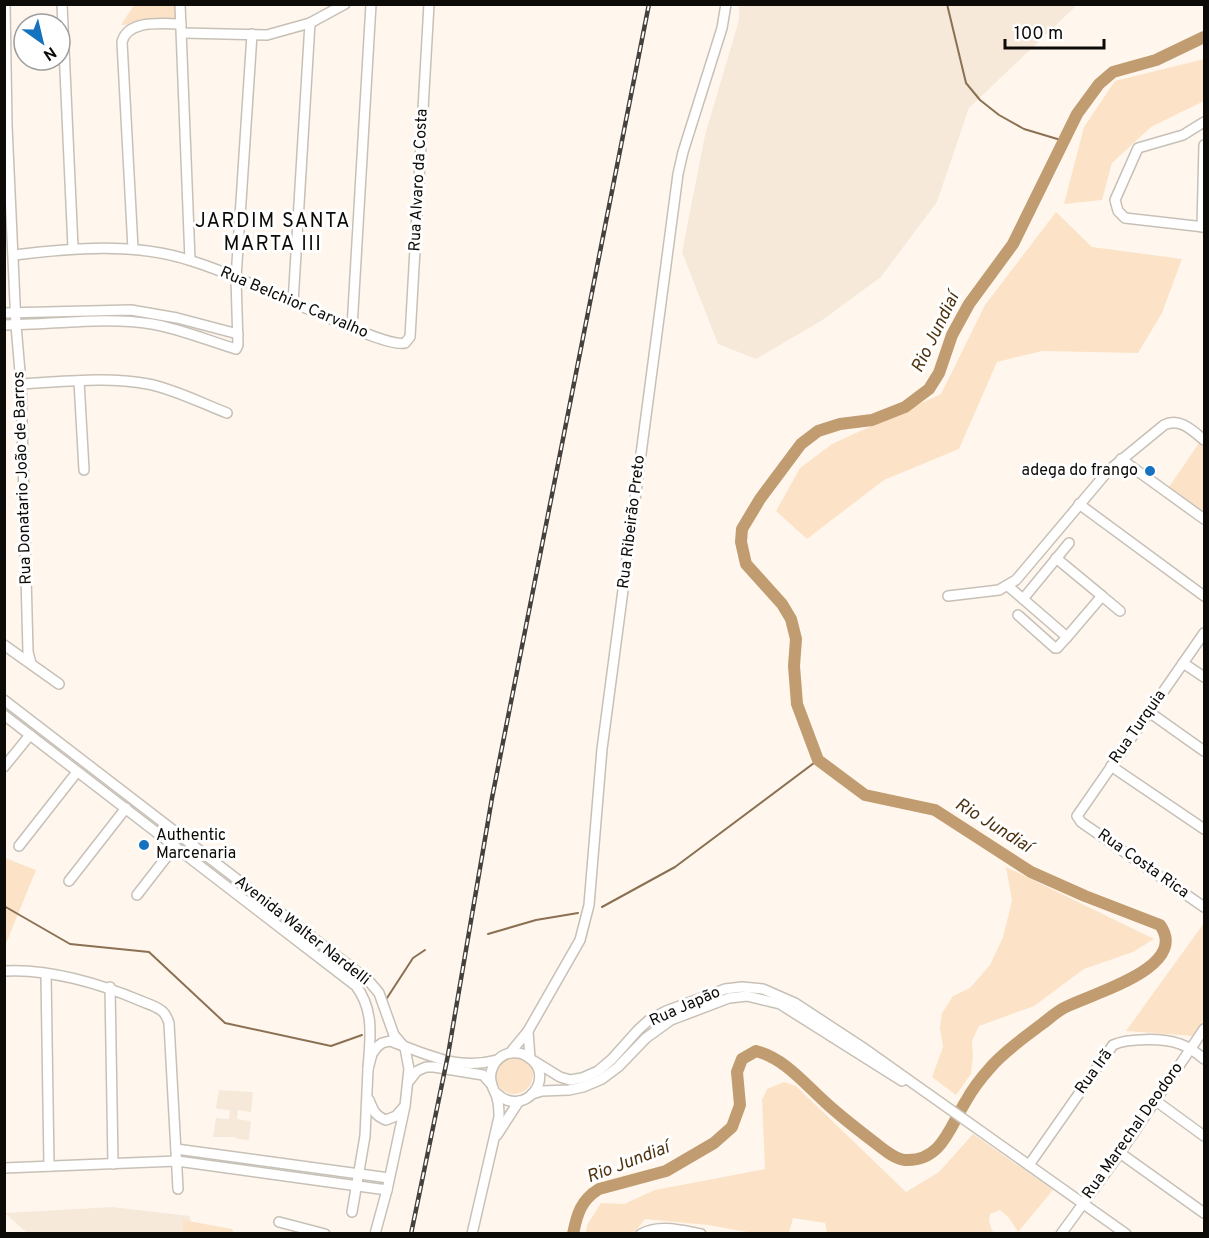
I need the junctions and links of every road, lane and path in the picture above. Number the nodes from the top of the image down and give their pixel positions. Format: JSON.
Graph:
{"nodes":[{"id":1,"x":5,"y":4,"type":"edge"},
{"id":2,"x":62,"y":4,"type":"edge"},
{"id":3,"x":180,"y":4,"type":"edge"},
{"id":4,"x":345,"y":4,"type":"edge"},
{"id":5,"x":371,"y":4,"type":"edge"},
{"id":6,"x":429,"y":4,"type":"edge"},
{"id":7,"x":726,"y":4,"type":"edge"},
{"id":8,"x":310,"y":23,"type":"junction"},
{"id":9,"x":182,"y":28,"type":"junction"},
{"id":10,"x":252,"y":34,"type":"junction"},
{"id":11,"x":1204,"y":122,"type":"edge"},
{"id":12,"x":6,"y":126,"type":"edge"},
{"id":13,"x":1204,"y":145,"type":"edge"},
{"id":14,"x":1203,"y":227,"type":"edge"},
{"id":15,"x":74,"y":248,"type":"junction"},
{"id":16,"x":133,"y":249,"type":"junction"},
{"id":17,"x":14,"y":255,"type":"junction"},
{"id":18,"x":190,"y":260,"type":"junction"},
{"id":19,"x":236,"y":278,"type":"junction"},
{"id":20,"x":293,"y":303,"type":"junction"},
{"id":21,"x":4,"y":313,"type":"edge"},
{"id":22,"x":15,"y":313,"type":"junction"},
{"id":23,"x":4,"y":325,"type":"edge"},
{"id":24,"x":16,"y":325,"type":"junction"},
{"id":25,"x":352,"y":328,"type":"junction"},
{"id":26,"x":238,"y":334,"type":"junction"},
{"id":27,"x":395,"y":344,"type":"joint"},
{"id":28,"x":79,"y":381,"type":"junction"},
{"id":29,"x":21,"y":384,"type":"junction"},
{"id":30,"x":227,"y":413,"type":"dead end"},
{"id":31,"x":1204,"y":440,"type":"edge"},
{"id":32,"x":1121,"y":459,"type":"junction"},
{"id":33,"x":84,"y":470,"type":"dead end"},
{"id":34,"x":1079,"y":504,"type":"junction"},
{"id":35,"x":1204,"y":519,"type":"edge"},
{"id":36,"x":1069,"y":543,"type":"dead end"},
{"id":37,"x":1056,"y":558,"type":"junction"},
{"id":38,"x":1008,"y":586,"type":"junction"},
{"id":39,"x":948,"y":596,"type":"dead end"},
{"id":40,"x":1102,"y":596,"type":"junction"},
{"id":41,"x":1204,"y":596,"type":"edge"},
{"id":42,"x":1023,"y":599,"type":"junction"},
{"id":43,"x":1120,"y":611,"type":"dead end"},
{"id":44,"x":1017,"y":615,"type":"dead end"},
{"id":45,"x":1204,"y":633,"type":"edge"},
{"id":46,"x":1067,"y":637,"type":"junction"},
{"id":47,"x":4,"y":645,"type":"edge"},
{"id":48,"x":31,"y":663,"type":"junction"},
{"id":49,"x":1183,"y":663,"type":"junction"},
{"id":50,"x":1204,"y":677,"type":"edge"},
{"id":51,"x":59,"y":684,"type":"dead end"},
{"id":52,"x":4,"y":700,"type":"edge"},
{"id":53,"x":1149,"y":712,"type":"junction"},
{"id":54,"x":4,"y":715,"type":"edge"},
{"id":55,"x":30,"y":735,"type":"junction"},
{"id":56,"x":1204,"y":751,"type":"edge"},
{"id":57,"x":1111,"y":765,"type":"junction"},
{"id":58,"x":4,"y":767,"type":"edge"},
{"id":59,"x":77,"y":772,"type":"junction"},
{"id":60,"x":126,"y":808,"type":"junction"},
{"id":61,"x":1082,"y":822,"type":"joint"},
{"id":62,"x":1204,"y":829,"type":"edge"},
{"id":63,"x":19,"y":846,"type":"dead end"},
{"id":64,"x":175,"y":846,"type":"junction"},
{"id":65,"x":69,"y":881,"type":"dead end"},
{"id":66,"x":137,"y":895,"type":"dead end"},
{"id":67,"x":1204,"y":907,"type":"edge"},
{"id":68,"x":4,"y":971,"type":"edge"},
{"id":69,"x":46,"y":974,"type":"junction"},
{"id":70,"x":110,"y":987,"type":"junction"},
{"id":71,"x":1204,"y":1029,"type":"edge"},
{"id":72,"x":528,"y":1031,"type":"junction"},
{"id":73,"x":405,"y":1048,"type":"junction"},
{"id":74,"x":1190,"y":1049,"type":"junction"},
{"id":75,"x":510,"y":1053,"type":"junction"},
{"id":76,"x":1204,"y":1059,"type":"edge"},
{"id":77,"x":497,"y":1060,"type":"junction"},
{"id":78,"x":532,"y":1060,"type":"junction"},
{"id":79,"x":368,"y":1069,"type":"junction"},
{"id":80,"x":409,"y":1081,"type":"junction"},
{"id":81,"x":493,"y":1088,"type":"junction"},
{"id":82,"x":532,"y":1094,"type":"junction"},
{"id":83,"x":368,"y":1098,"type":"junction"},
{"id":84,"x":519,"y":1101,"type":"junction"},
{"id":85,"x":1156,"y":1101,"type":"junction"},
{"id":86,"x":940,"y":1102,"type":"junction"},
{"id":87,"x":405,"y":1106,"type":"junction"},
{"id":88,"x":1204,"y":1136,"type":"edge"},
{"id":89,"x":492,"y":1142,"type":"junction"},
{"id":90,"x":176,"y":1149,"type":"junction"},
{"id":91,"x":1120,"y":1153,"type":"junction"},
{"id":92,"x":177,"y":1161,"type":"junction"},
{"id":93,"x":113,"y":1164,"type":"junction"},
{"id":94,"x":1029,"y":1165,"type":"junction"},
{"id":95,"x":49,"y":1166,"type":"junction"},
{"id":96,"x":4,"y":1168,"type":"edge"},
{"id":97,"x":359,"y":1174,"type":"junction"},
{"id":98,"x":389,"y":1178,"type":"junction"},
{"id":99,"x":356,"y":1186,"type":"junction"},
{"id":100,"x":178,"y":1189,"type":"dead end"},
{"id":101,"x":387,"y":1190,"type":"junction"},
{"id":102,"x":1082,"y":1203,"type":"junction"},
{"id":103,"x":352,"y":1212,"type":"dead end"},
{"id":104,"x":1204,"y":1213,"type":"edge"},
{"id":105,"x":279,"y":1222,"type":"dead end"},
{"id":106,"x":325,"y":1233,"type":"edge"},
{"id":107,"x":375,"y":1233,"type":"edge"},
{"id":108,"x":472,"y":1233,"type":"edge"},
{"id":109,"x":641,"y":1233,"type":"edge"},
{"id":110,"x":701,"y":1233,"type":"edge"},
{"id":111,"x":1061,"y":1233,"type":"edge"},
{"id":112,"x":1126,"y":1233,"type":"edge"}],
"edges":[{"from":1,"to":12,"type":"street","name":"Rua Donatario João de Barros"},
{"from":2,"to":15,"type":"street"},
{"from":3,"to":9,"type":"street"},
{"from":4,"to":8,"type":"street"},
{"from":5,"to":25,"type":"street"},
{"from":6,"to":27,"type":"street","name":"Rua Alvaro da Costa"},
{"from":7,"to":72,"type":"street","name":"Rua Ribeirão Preto"},
{"from":8,"to":10,"type":"street"},
{"from":8,"to":20,"type":"street"},
{"from":9,"to":10,"type":"street"},
{"from":9,"to":16,"type":"street"},
{"from":9,"to":18,"type":"street"},
{"from":10,"to":19,"type":"street"},
{"from":11,"to":14,"type":"street"},
{"from":12,"to":17,"type":"street","name":"Rua Donatario João de Barros"},
{"from":13,"to":14,"type":"street"},
{"from":15,"to":16,"type":"street","name":"Rua Belchior Carvalho"},
{"from":15,"to":17,"type":"street","name":"Rua Belchior Carvalho"},
{"from":16,"to":18,"type":"street","name":"Rua Belchior Carvalho"},
{"from":17,"to":22,"type":"street","name":"Rua Donatario João de Barros"},
{"from":18,"to":19,"type":"street","name":"Rua Belchior Carvalho"},
{"from":19,"to":20,"type":"street","name":"Rua Belchior Carvalho"},
{"from":19,"to":26,"type":"street"},
{"from":20,"to":25,"type":"street","name":"Rua Belchior Carvalho"},
{"from":21,"to":22,"type":"street"},
{"from":22,"to":24,"type":"street","name":"Rua Donatario João de Barros"},
{"from":22,"to":26,"type":"street"},
{"from":23,"to":24,"type":"street"},
{"from":24,"to":26,"type":"street"},
{"from":24,"to":29,"type":"street","name":"Rua Donatario João de Barros"},
{"from":25,"to":27,"type":"street","name":"Rua Belchior Carvalho"},
{"from":28,"to":29,"type":"street"},
{"from":28,"to":30,"type":"street"},
{"from":28,"to":33,"type":"street"},
{"from":29,"to":48,"type":"street","name":"Rua Donatario João de Barros"},
{"from":31,"to":32,"type":"street"},
{"from":32,"to":34,"type":"street"},
{"from":32,"to":35,"type":"street"},
{"from":34,"to":38,"type":"street"},
{"from":34,"to":41,"type":"street"},
{"from":36,"to":37,"type":"street"},
{"from":37,"to":40,"type":"street"},
{"from":37,"to":42,"type":"street"},
{"from":38,"to":39,"type":"street"},
{"from":38,"to":42,"type":"street"},
{"from":40,"to":43,"type":"street"},
{"from":40,"to":46,"type":"street"},
{"from":42,"to":46,"type":"street"},
{"from":44,"to":46,"type":"street"},
{"from":45,"to":49,"type":"street","name":"Rua Turquia"},
{"from":47,"to":48,"type":"street"},
{"from":48,"to":51,"type":"street"},
{"from":49,"to":50,"type":"street"},
{"from":49,"to":53,"type":"street","name":"Rua Turquia"},
{"from":52,"to":73,"type":"street","name":"Avenida Walter Nardelli"},
{"from":53,"to":56,"type":"street"},
{"from":53,"to":57,"type":"street","name":"Rua Turquia"},
{"from":54,"to":55,"type":"street","name":"Avenida Walter Nardelli"},
{"from":55,"to":58,"type":"street"},
{"from":55,"to":59,"type":"street","name":"Avenida Walter Nardelli"},
{"from":57,"to":61,"type":"street","name":"Rua Turquia"},
{"from":57,"to":62,"type":"street"},
{"from":59,"to":60,"type":"street","name":"Avenida Walter Nardelli"},
{"from":59,"to":63,"type":"street"},
{"from":60,"to":64,"type":"street","name":"Avenida Walter Nardelli"},
{"from":60,"to":65,"type":"street"},
{"from":61,"to":67,"type":"street","name":"Rua Costa Rica"},
{"from":64,"to":66,"type":"street"},
{"from":64,"to":79,"type":"street","name":"Avenida Walter Nardelli"},
{"from":68,"to":69,"type":"street"},
{"from":69,"to":70,"type":"street"},
{"from":69,"to":95,"type":"street"},
{"from":70,"to":90,"type":"street"},
{"from":70,"to":93,"type":"street"},
{"from":71,"to":74,"type":"street","name":"Rua Marechal Deodoro"},
{"from":72,"to":75,"type":"street","name":"Rua Ribeirão Preto"},
{"from":72,"to":78,"type":"street"},
{"from":73,"to":77,"type":"street"},
{"from":73,"to":79,"type":"street"},
{"from":73,"to":80,"type":"street"},
{"from":74,"to":76,"type":"street"},
{"from":74,"to":85,"type":"street","name":"Rua Marechal Deodoro"},
{"from":74,"to":94,"type":"street","name":"Rua Irã"},
{"from":75,"to":77,"type":"street","name":"Rua Ribeirão Preto"},
{"from":75,"to":78,"type":"street"},
{"from":77,"to":81,"type":"street"},
{"from":78,"to":82,"type":"street"},
{"from":78,"to":86,"type":"street","name":"Rua Japão"},
{"from":79,"to":83,"type":"street","name":"Avenida Walter Nardelli"},
{"from":80,"to":81,"type":"street"},
{"from":80,"to":87,"type":"street"},
{"from":81,"to":84,"type":"street"},
{"from":81,"to":89,"type":"street"},
{"from":82,"to":84,"type":"street"},
{"from":82,"to":86,"type":"street","name":"Rua Japão"},
{"from":83,"to":87,"type":"street"},
{"from":83,"to":97,"type":"street","name":"Avenida Walter Nardelli"},
{"from":84,"to":89,"type":"street"},
{"from":85,"to":88,"type":"street"},
{"from":85,"to":91,"type":"street","name":"Rua Marechal Deodoro"},
{"from":86,"to":94,"type":"street","name":"Rua Japão"},
{"from":87,"to":98,"type":"street"},
{"from":89,"to":108,"type":"street"},
{"from":90,"to":92,"type":"street"},
{"from":90,"to":97,"type":"street"},
{"from":91,"to":102,"type":"street","name":"Rua Marechal Deodoro"},
{"from":91,"to":104,"type":"street"},
{"from":92,"to":93,"type":"street"},
{"from":92,"to":99,"type":"street"},
{"from":92,"to":100,"type":"street"},
{"from":93,"to":95,"type":"street"},
{"from":94,"to":102,"type":"street","name":"Rua Japão"},
{"from":95,"to":96,"type":"street"},
{"from":97,"to":98,"type":"street"},
{"from":97,"to":99,"type":"street","name":"Avenida Walter Nardelli"},
{"from":98,"to":101,"type":"street"},
{"from":99,"to":101,"type":"street"},
{"from":99,"to":103,"type":"street","name":"Avenida Walter Nardelli"},
{"from":101,"to":107,"type":"street"},
{"from":102,"to":111,"type":"street","name":"Rua Marechal Deodoro"},
{"from":102,"to":112,"type":"street","name":"Rua Japão"},
{"from":105,"to":106,"type":"street"},
{"from":109,"to":110,"type":"street"}]}
